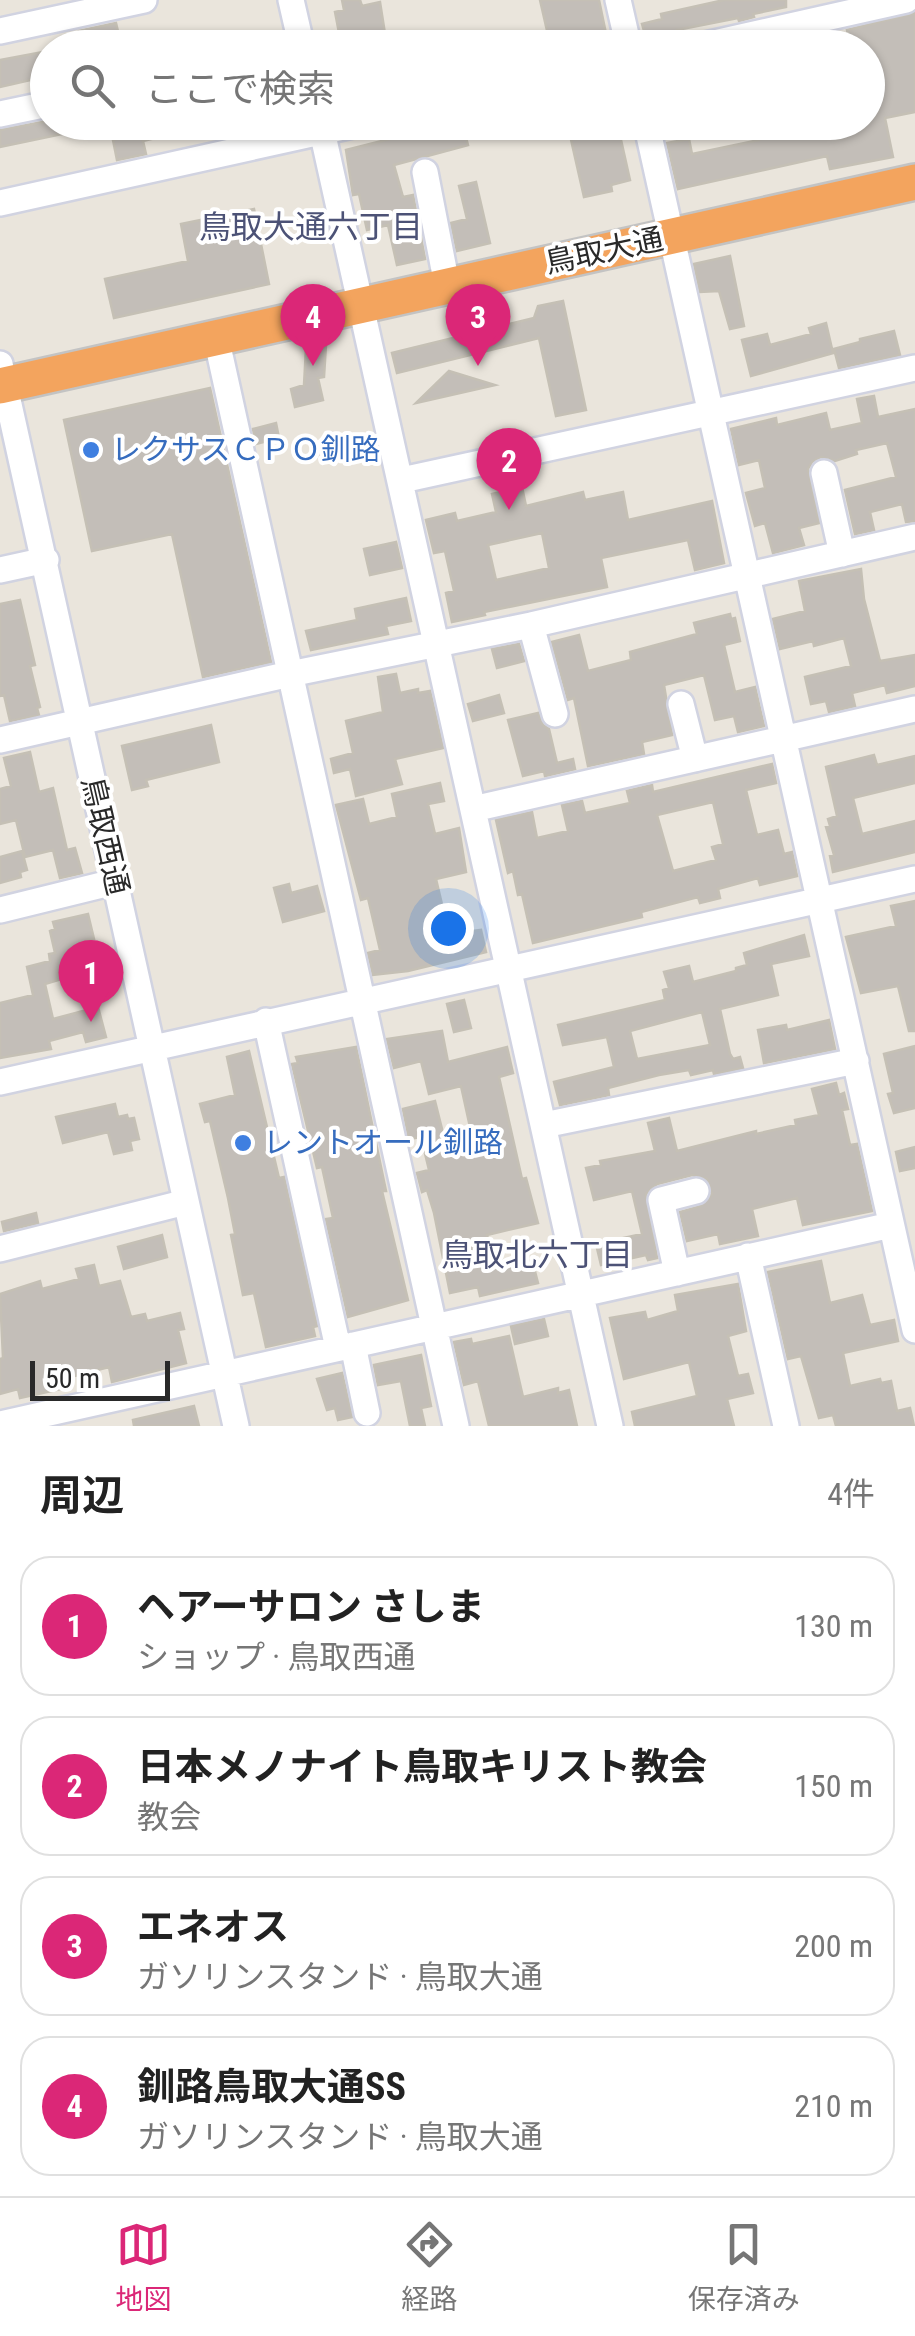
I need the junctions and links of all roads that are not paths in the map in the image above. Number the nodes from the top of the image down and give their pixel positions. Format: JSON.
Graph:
{"nodes":[{"id":1,"x":144,"y":0,"type":"edge"},
{"id":2,"x":291,"y":0,"type":"edge"},
{"id":3,"x":618,"y":0,"type":"edge"},
{"id":4,"x":906,"y":0,"type":"edge"},
{"id":5,"x":298,"y":30,"type":"edge"},
{"id":6,"x":625,"y":30,"type":"edge"},
{"id":7,"x":772,"y":30,"type":"edge"},
{"id":8,"x":0,"y":31,"type":"edge"},
{"id":9,"x":30,"y":108,"type":"edge"},
{"id":10,"x":0,"y":114,"type":"edge"},
{"id":11,"x":270,"y":140,"type":"edge"},
{"id":12,"x":324,"y":140,"type":"edge"},
{"id":13,"x":650,"y":140,"type":"edge"},
{"id":14,"x":425,"y":172,"type":"dead end"},
{"id":15,"x":915,"y":182,"type":"edge"},
{"id":16,"x":0,"y":203,"type":"edge"},
{"id":17,"x":672,"y":236,"type":"junction"},
{"id":18,"x":447,"y":285,"type":"junction"},
{"id":19,"x":362,"y":304,"type":"junction"},
{"id":20,"x":216,"y":337,"type":"junction"},
{"id":21,"x":915,"y":368,"type":"edge"},
{"id":22,"x":2,"y":378,"type":"edge"},
{"id":23,"x":711,"y":411,"type":"junction"},
{"id":24,"x":824,"y":473,"type":"dead end"},
{"id":25,"x":402,"y":480,"type":"junction"},
{"id":26,"x":915,"y":537,"type":"edge"},
{"id":27,"x":842,"y":554,"type":"junction"},
{"id":28,"x":46,"y":560,"type":"junction"},
{"id":29,"x":0,"y":570,"type":"edge"},
{"id":30,"x":748,"y":575,"type":"junction"},
{"id":31,"x":532,"y":625,"type":"junction"},
{"id":32,"x":437,"y":646,"type":"junction"},
{"id":33,"x":290,"y":674,"type":"junction"},
{"id":34,"x":681,"y":704,"type":"dead end"},
{"id":35,"x":915,"y":709,"type":"edge"},
{"id":36,"x":554,"y":714,"type":"dead end"},
{"id":37,"x":79,"y":722,"type":"junction"},
{"id":38,"x":785,"y":739,"type":"junction"},
{"id":39,"x":0,"y":740,"type":"edge"},
{"id":40,"x":695,"y":759,"type":"junction"},
{"id":41,"x":473,"y":809,"type":"junction"},
{"id":42,"x":915,"y":879,"type":"edge"},
{"id":43,"x":114,"y":882,"type":"junction"},
{"id":44,"x":819,"y":900,"type":"junction"},
{"id":45,"x":0,"y":910,"type":"edge"},
{"id":46,"x":508,"y":969,"type":"junction"},
{"id":47,"x":361,"y":1003,"type":"junction"},
{"id":48,"x":266,"y":1021,"type":"junction"},
{"id":49,"x":153,"y":1047,"type":"junction"},
{"id":50,"x":856,"y":1061,"type":"junction"},
{"id":51,"x":0,"y":1082,"type":"edge"},
{"id":52,"x":544,"y":1125,"type":"junction"},
{"id":53,"x":696,"y":1190,"type":"dead end"},
{"id":54,"x":186,"y":1202,"type":"junction"},
{"id":55,"x":891,"y":1225,"type":"junction"},
{"id":56,"x":0,"y":1250,"type":"edge"},
{"id":57,"x":748,"y":1256,"type":"junction"},
{"id":58,"x":677,"y":1272,"type":"junction"},
{"id":59,"x":910,"y":1285,"type":"edge"},
{"id":60,"x":580,"y":1294,"type":"junction"},
{"id":61,"x":434,"y":1327,"type":"junction"},
{"id":62,"x":915,"y":1330,"type":"edge"},
{"id":63,"x":346,"y":1346,"type":"junction"},
{"id":64,"x":224,"y":1373,"type":"junction"},
{"id":65,"x":367,"y":1413,"type":"dead end"},
{"id":66,"x":61,"y":1419,"type":"edge"},
{"id":67,"x":0,"y":1424,"type":"edge"},
{"id":68,"x":236,"y":1426,"type":"edge"},
{"id":69,"x":456,"y":1426,"type":"edge"},
{"id":70,"x":610,"y":1426,"type":"edge"},
{"id":71,"x":786,"y":1426,"type":"edge"}],
"edges":[{"from":1,"to":8,"type":"street"},
{"from":2,"to":5,"type":"street"},
{"from":3,"to":6,"type":"street"},
{"from":4,"to":7,"type":"street"},
{"from":9,"to":10,"type":"street"},
{"from":11,"to":16,"type":"street"},
{"from":12,"to":19,"type":"street"},
{"from":13,"to":17,"type":"street"},
{"from":14,"to":18,"type":"street"},
{"from":15,"to":17,"type":"highway","name":"鳥取大通"},
{"from":17,"to":18,"type":"highway","name":"鳥取大通"},
{"from":17,"to":23,"type":"street"},
{"from":18,"to":19,"type":"highway","name":"鳥取大通"},
{"from":19,"to":20,"type":"highway","name":"鳥取大通"},
{"from":19,"to":25,"type":"street"},
{"from":20,"to":22,"type":"highway","name":"鳥取大通"},
{"from":20,"to":33,"type":"street"},
{"from":21,"to":23,"type":"street"},
{"from":22,"to":28,"type":"street","name":"鳥取西通"},
{"from":23,"to":25,"type":"street"},
{"from":23,"to":30,"type":"street"},
{"from":24,"to":27,"type":"street"},
{"from":25,"to":32,"type":"street"},
{"from":26,"to":27,"type":"street"},
{"from":27,"to":30,"type":"street"},
{"from":28,"to":29,"type":"street"},
{"from":28,"to":37,"type":"street","name":"鳥取西通"},
{"from":30,"to":31,"type":"street"},
{"from":30,"to":38,"type":"street"},
{"from":31,"to":32,"type":"street"},
{"from":31,"to":36,"type":"street"},
{"from":32,"to":33,"type":"street"},
{"from":32,"to":41,"type":"street"},
{"from":33,"to":37,"type":"street"},
{"from":33,"to":47,"type":"street"},
{"from":34,"to":40,"type":"street"},
{"from":35,"to":38,"type":"street"},
{"from":37,"to":39,"type":"street"},
{"from":37,"to":43,"type":"street","name":"鳥取西通"},
{"from":38,"to":40,"type":"street"},
{"from":38,"to":44,"type":"street"},
{"from":40,"to":41,"type":"street"},
{"from":41,"to":46,"type":"street"},
{"from":42,"to":44,"type":"street"},
{"from":43,"to":45,"type":"street"},
{"from":43,"to":49,"type":"street","name":"鳥取西通"},
{"from":44,"to":46,"type":"street"},
{"from":44,"to":50,"type":"street"},
{"from":46,"to":47,"type":"street"},
{"from":46,"to":52,"type":"street"},
{"from":47,"to":48,"type":"street"},
{"from":47,"to":61,"type":"street"},
{"from":48,"to":49,"type":"street"},
{"from":48,"to":63,"type":"street"},
{"from":49,"to":51,"type":"street"},
{"from":49,"to":54,"type":"street","name":"鳥取西通"},
{"from":50,"to":52,"type":"street"},
{"from":50,"to":55,"type":"street"},
{"from":52,"to":60,"type":"street"},
{"from":53,"to":58,"type":"street"},
{"from":54,"to":56,"type":"street"},
{"from":54,"to":64,"type":"street","name":"鳥取西通"},
{"from":55,"to":57,"type":"street"},
{"from":55,"to":59,"type":"street"},
{"from":57,"to":58,"type":"street"},
{"from":57,"to":71,"type":"street"},
{"from":58,"to":60,"type":"street"},
{"from":59,"to":62,"type":"street"},
{"from":60,"to":61,"type":"street"},
{"from":60,"to":70,"type":"street"},
{"from":61,"to":63,"type":"street"},
{"from":61,"to":69,"type":"street"},
{"from":63,"to":64,"type":"street"},
{"from":63,"to":65,"type":"street"},
{"from":64,"to":66,"type":"street"},
{"from":64,"to":68,"type":"street","name":"鳥取西通"},
{"from":66,"to":67,"type":"street"}]}
